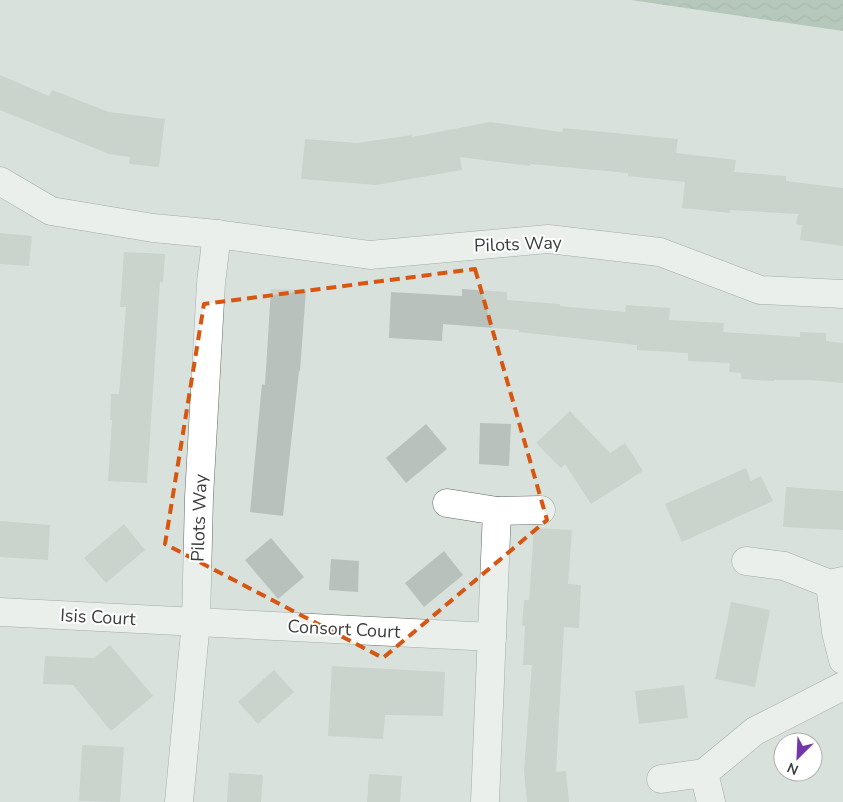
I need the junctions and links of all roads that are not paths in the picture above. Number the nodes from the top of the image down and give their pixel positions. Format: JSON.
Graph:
{"nodes":[{"id":1,"x":0,"y":181,"type":"edge"},
{"id":2,"x":217,"y":234,"type":"junction"},
{"id":3,"x":843,"y":294,"type":"edge"},
{"id":4,"x":447,"y":504,"type":"dead end"},
{"id":5,"x":541,"y":510,"type":"dead end"},
{"id":6,"x":497,"y":511,"type":"junction"},
{"id":7,"x":746,"y":561,"type":"dead end"},
{"id":8,"x":837,"y":583,"type":"edge"},
{"id":9,"x":0,"y":612,"type":"edge"},
{"id":10,"x":196,"y":621,"type":"junction"},
{"id":11,"x":492,"y":637,"type":"junction"},
{"id":12,"x":843,"y":660,"type":"edge"},
{"id":13,"x":843,"y":686,"type":"edge"},
{"id":14,"x":704,"y":773,"type":"junction"},
{"id":15,"x":661,"y":779,"type":"dead end"},
{"id":16,"x":179,"y":802,"type":"edge"},
{"id":17,"x":484,"y":802,"type":"edge"},
{"id":18,"x":712,"y":802,"type":"edge"}],
"edges":[{"from":1,"to":2,"type":"street","name":"Pilots Way"},
{"from":2,"to":3,"type":"street","name":"Pilots Way"},
{"from":2,"to":10,"type":"street","name":"Pilots Way"},
{"from":4,"to":6,"type":"street"},
{"from":5,"to":6,"type":"street"},
{"from":6,"to":11,"type":"street"},
{"from":7,"to":8,"type":"street"},
{"from":8,"to":12,"type":"street"},
{"from":9,"to":10,"type":"street","name":"Isis Court"},
{"from":10,"to":11,"type":"street","name":"Consort Court"},
{"from":10,"to":16,"type":"street","name":"Pilots Way"},
{"from":11,"to":17,"type":"street"},
{"from":13,"to":14,"type":"street"},
{"from":14,"to":15,"type":"street"},
{"from":14,"to":18,"type":"street"}]}
